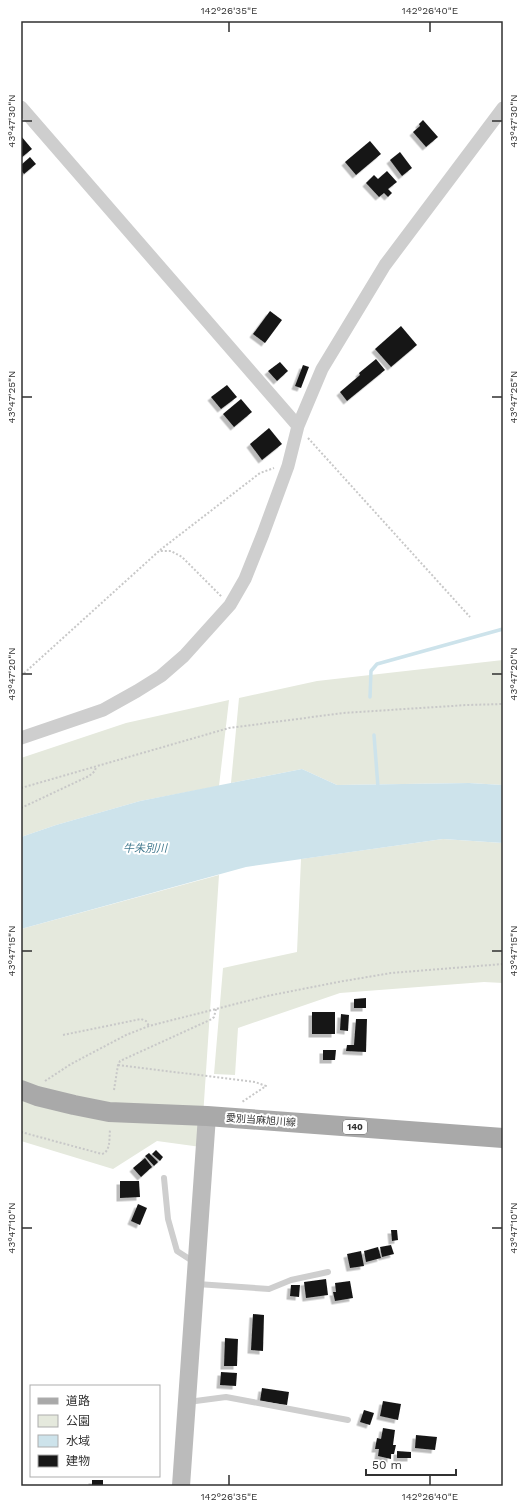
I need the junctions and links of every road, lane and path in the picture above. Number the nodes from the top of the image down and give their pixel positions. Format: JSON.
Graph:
{"nodes":[{"id":1,"x":21,"y":107,"type":"edge"},
{"id":2,"x":503,"y":108,"type":"edge"},
{"id":3,"x":298,"y":426,"type":"junction"},
{"id":4,"x":288,"y":466,"type":"junction"},
{"id":5,"x":159,"y":551,"type":"junction"},
{"id":6,"x":230,"y":605,"type":"junction"},
{"id":7,"x":470,"y":617,"type":"dead end"},
{"id":8,"x":21,"y":676,"type":"edge"},
{"id":9,"x":503,"y":704,"type":"edge"},
{"id":10,"x":21,"y":738,"type":"edge"},
{"id":11,"x":96,"y":766,"type":"junction"},
{"id":12,"x":21,"y":788,"type":"edge"},
{"id":13,"x":21,"y":808,"type":"edge"},
{"id":14,"x":503,"y":964,"type":"edge"},
{"id":15,"x":216,"y":1010,"type":"junction"},
{"id":16,"x":149,"y":1026,"type":"junction"},
{"id":17,"x":63,"y":1035,"type":"dead end"},
{"id":18,"x":118,"y":1065,"type":"junction"},
{"id":19,"x":42,"y":1083,"type":"dead end"},
{"id":20,"x":21,"y":1090,"type":"edge"},
{"id":21,"x":114,"y":1090,"type":"dead end"},
{"id":22,"x":241,"y":1103,"type":"dead end"},
{"id":23,"x":207,"y":1116,"type":"junction"},
{"id":24,"x":110,"y":1130,"type":"dead end"},
{"id":25,"x":21,"y":1132,"type":"edge"},
{"id":26,"x":503,"y":1138,"type":"edge"},
{"id":27,"x":164,"y":1178,"type":"dead end"},
{"id":28,"x":196,"y":1263,"type":"junction"},
{"id":29,"x":328,"y":1272,"type":"dead end"},
{"id":30,"x":195,"y":1284,"type":"junction"},
{"id":31,"x":186,"y":1403,"type":"junction"},
{"id":32,"x":348,"y":1420,"type":"dead end"},
{"id":33,"x":181,"y":1486,"type":"edge"}],
"edges":[{"from":1,"to":3,"type":"street"},
{"from":2,"to":3,"type":"street"},
{"from":3,"to":4,"type":"street"},
{"from":3,"to":7,"type":"path"},
{"from":4,"to":5,"type":"path"},
{"from":4,"to":6,"type":"street"},
{"from":5,"to":6,"type":"path"},
{"from":5,"to":8,"type":"path"},
{"from":6,"to":10,"type":"street"},
{"from":9,"to":11,"type":"path"},
{"from":11,"to":12,"type":"path"},
{"from":11,"to":13,"type":"path"},
{"from":14,"to":15,"type":"path"},
{"from":15,"to":16,"type":"path"},
{"from":15,"to":18,"type":"path"},
{"from":16,"to":17,"type":"path"},
{"from":16,"to":19,"type":"path"},
{"from":18,"to":21,"type":"path"},
{"from":18,"to":22,"type":"path"},
{"from":20,"to":23,"type":"main road","name":"愛別当麻旭川線","number":"140"},
{"from":23,"to":26,"type":"main road","name":"愛別当麻旭川線","number":"140"},
{"from":23,"to":28,"type":"street"},
{"from":24,"to":25,"type":"path"},
{"from":27,"to":28,"type":"lane"},
{"from":28,"to":30,"type":"street"},
{"from":29,"to":30,"type":"lane"},
{"from":30,"to":31,"type":"street"},
{"from":31,"to":32,"type":"lane"},
{"from":31,"to":33,"type":"street"}]}
